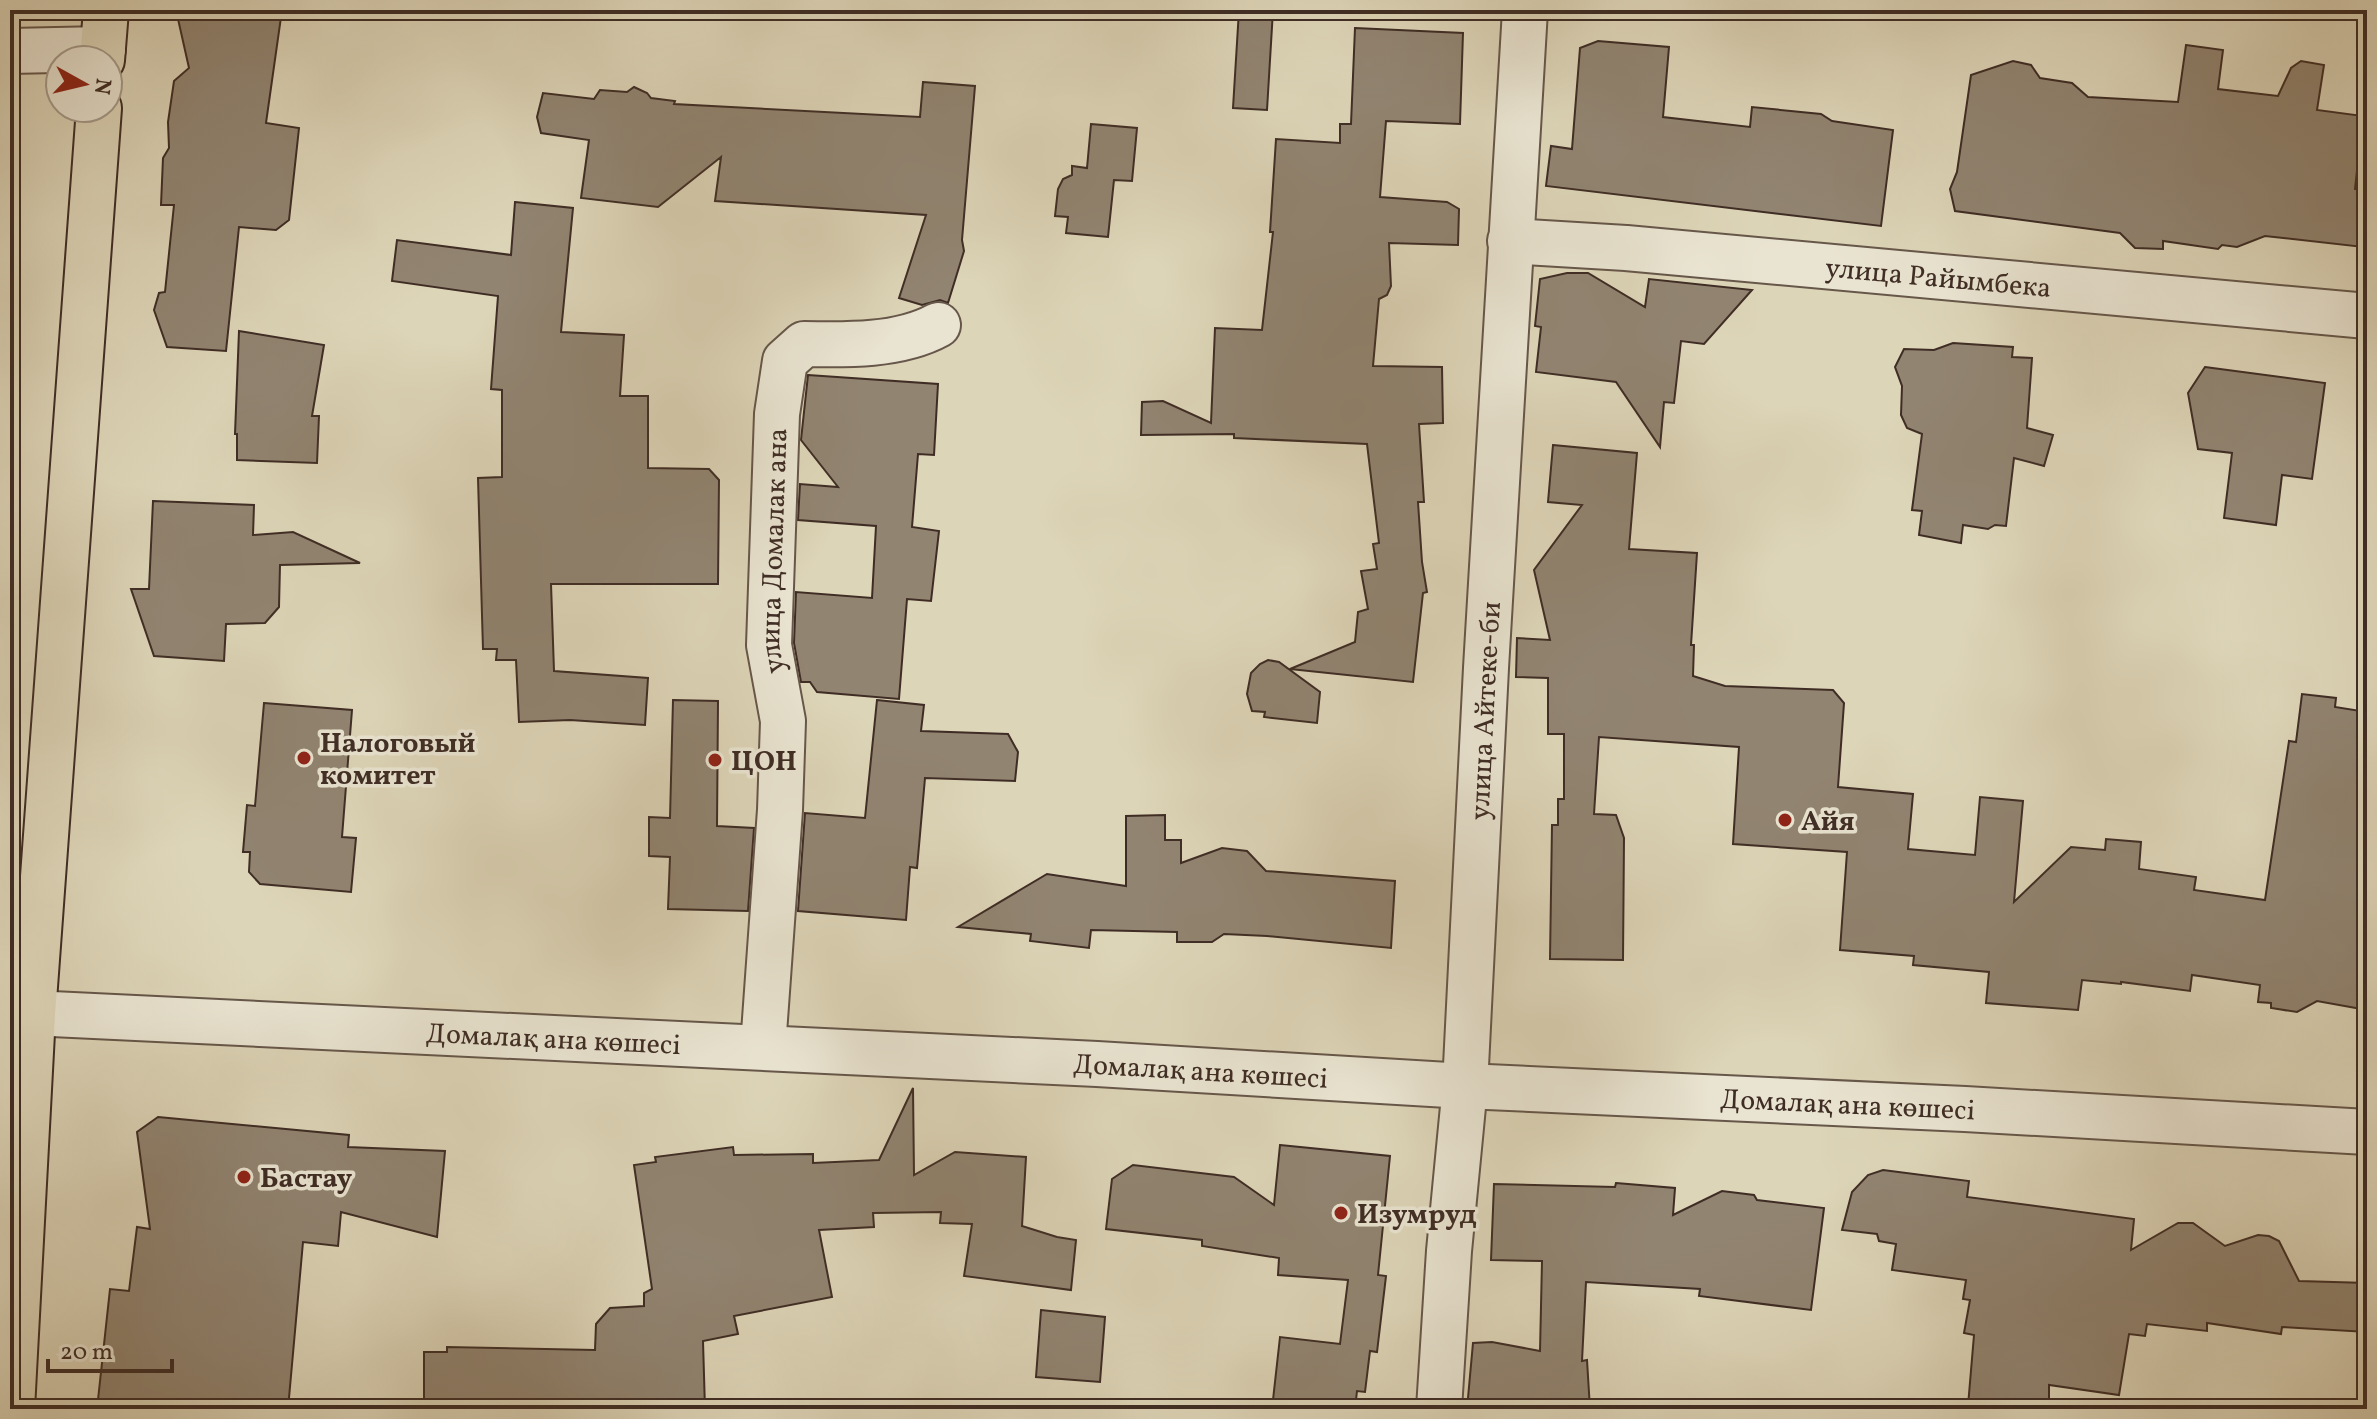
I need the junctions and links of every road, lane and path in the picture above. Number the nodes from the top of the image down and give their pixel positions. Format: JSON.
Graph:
{"nodes":[{"id":1,"x":1525,"y":10,"type":"edge"},
{"id":2,"x":104,"y":40,"type":"edge"},
{"id":3,"x":10,"y":51,"type":"edge"},
{"id":4,"x":98,"y":124,"type":"edge"},
{"id":5,"x":1510,"y":241,"type":"junction"},
{"id":6,"x":2367,"y":316,"type":"edge"},
{"id":7,"x":938,"y":325,"type":"dead end"},
{"id":8,"x":22,"y":1013,"type":"edge"},
{"id":9,"x":763,"y":1047,"type":"junction"},
{"id":10,"x":1465,"y":1086,"type":"junction"},
{"id":11,"x":2367,"y":1132,"type":"edge"},
{"id":12,"x":12,"y":1409,"type":"edge"},
{"id":13,"x":1439,"y":1409,"type":"edge"}],
"edges":[{"from":1,"to":5,"type":"street","name":"улица Айтеке-би"},
{"from":2,"to":3,"type":"street"},
{"from":4,"to":8,"type":"main road"},
{"from":5,"to":6,"type":"street","name":"улица Райымбека"},
{"from":5,"to":10,"type":"street","name":"улица Айтеке-би"},
{"from":7,"to":9,"type":"street","name":"улица Домалак ана"},
{"from":8,"to":9,"type":"street","name":"Домалақ ана көшесі"},
{"from":8,"to":12,"type":"main road"},
{"from":9,"to":10,"type":"street","name":"Домалақ ана көшесі"},
{"from":10,"to":11,"type":"street","name":"Домалақ ана көшесі"},
{"from":10,"to":13,"type":"street","name":"улица Айтеке-би"}]}
